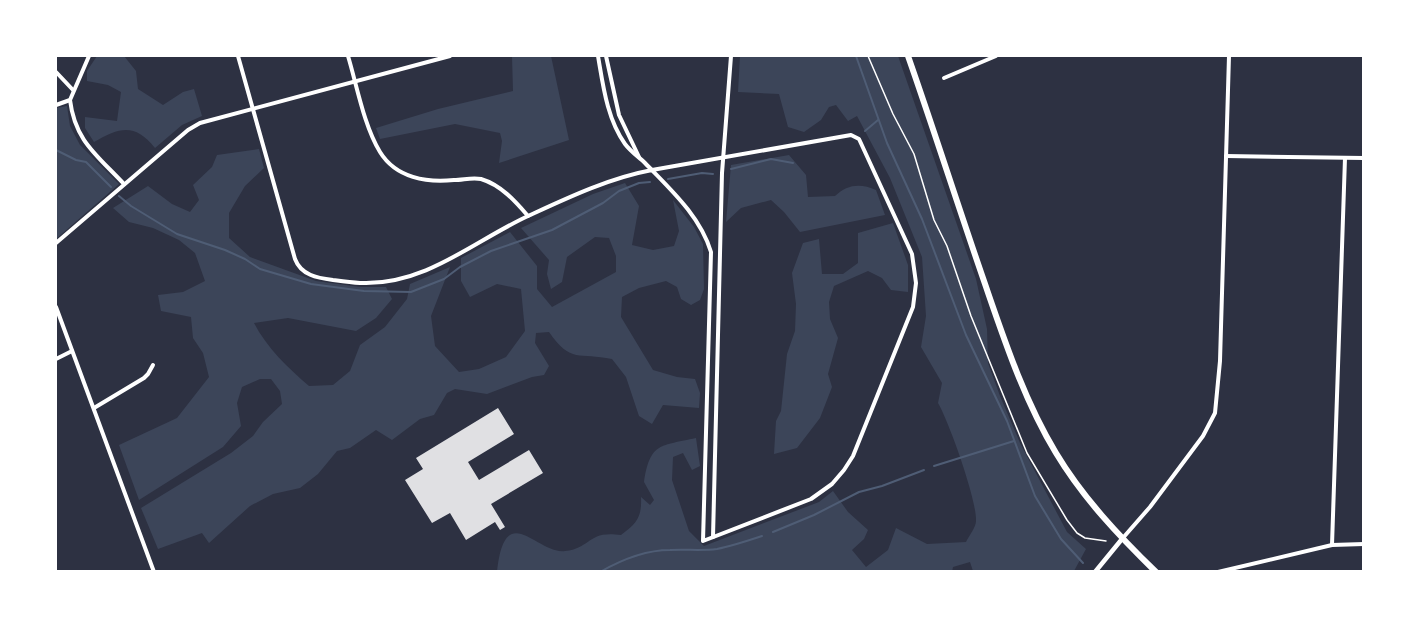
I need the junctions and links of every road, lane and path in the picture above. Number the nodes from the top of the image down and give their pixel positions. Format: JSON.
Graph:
{"nodes":[{"id":1,"x":89,"y":56,"type":"edge"},
{"id":2,"x":238,"y":56,"type":"edge"},
{"id":3,"x":348,"y":56,"type":"edge"},
{"id":4,"x":450,"y":56,"type":"edge"},
{"id":5,"x":598,"y":56,"type":"edge"},
{"id":6,"x":606,"y":56,"type":"edge"},
{"id":7,"x":731,"y":56,"type":"edge"},
{"id":8,"x":868,"y":56,"type":"edge"},
{"id":9,"x":908,"y":56,"type":"edge"},
{"id":10,"x":996,"y":56,"type":"edge"},
{"id":11,"x":1229,"y":56,"type":"edge"},
{"id":12,"x":56,"y":72,"type":"edge"},
{"id":13,"x":944,"y":78,"type":"dead end"},
{"id":14,"x":355,"y":81,"type":"junction"},
{"id":15,"x":73,"y":90,"type":"junction"},
{"id":16,"x":70,"y":100,"type":"junction"},
{"id":17,"x":56,"y":105,"type":"edge"},
{"id":18,"x":253,"y":108,"type":"junction"},
{"id":19,"x":1226,"y":156,"type":"junction"},
{"id":20,"x":639,"y":157,"type":"junction"},
{"id":21,"x":723,"y":158,"type":"junction"},
{"id":22,"x":1345,"y":158,"type":"junction"},
{"id":23,"x":1364,"y":158,"type":"edge"},
{"id":24,"x":652,"y":170,"type":"junction"},
{"id":25,"x":124,"y":184,"type":"junction"},
{"id":26,"x":528,"y":216,"type":"junction"},
{"id":27,"x":56,"y":243,"type":"edge"},
{"id":28,"x":56,"y":307,"type":"edge"},
{"id":29,"x":72,"y":351,"type":"junction"},
{"id":30,"x":56,"y":359,"type":"edge"},
{"id":31,"x":153,"y":365,"type":"dead end"},
{"id":32,"x":94,"y":408,"type":"junction"},
{"id":33,"x":713,"y":537,"type":"junction"},
{"id":34,"x":1122,"y":539,"type":"junction"},
{"id":35,"x":1106,"y":541,"type":"dead end"},
{"id":36,"x":1364,"y":544,"type":"edge"},
{"id":37,"x":1332,"y":545,"type":"junction"},
{"id":38,"x":154,"y":572,"type":"edge"},
{"id":39,"x":1095,"y":572,"type":"edge"},
{"id":40,"x":1156,"y":572,"type":"edge"},
{"id":41,"x":1218,"y":572,"type":"edge"}],
"edges":[{"from":1,"to":15,"type":"street"},
{"from":2,"to":18,"type":"street"},
{"from":3,"to":14,"type":"street"},
{"from":4,"to":14,"type":"street"},
{"from":5,"to":20,"type":"street"},
{"from":6,"to":20,"type":"street"},
{"from":7,"to":21,"type":"street"},
{"from":8,"to":35,"type":"path"},
{"from":9,"to":34,"type":"main road"},
{"from":10,"to":13,"type":"street"},
{"from":11,"to":19,"type":"street"},
{"from":12,"to":15,"type":"street"},
{"from":14,"to":18,"type":"street"},
{"from":14,"to":26,"type":"street"},
{"from":15,"to":16,"type":"street"},
{"from":16,"to":17,"type":"street"},
{"from":16,"to":25,"type":"street"},
{"from":18,"to":25,"type":"street"},
{"from":18,"to":26,"type":"street"},
{"from":19,"to":22,"type":"street"},
{"from":19,"to":34,"type":"street"},
{"from":20,"to":24,"type":"street"},
{"from":21,"to":24,"type":"street"},
{"from":21,"to":33,"type":"street"},
{"from":21,"to":33,"type":"street"},
{"from":22,"to":23,"type":"street"},
{"from":22,"to":37,"type":"street"},
{"from":24,"to":26,"type":"street"},
{"from":24,"to":33,"type":"street"},
{"from":25,"to":27,"type":"street"},
{"from":28,"to":29,"type":"street"},
{"from":29,"to":30,"type":"street"},
{"from":29,"to":32,"type":"street"},
{"from":31,"to":32,"type":"street"},
{"from":32,"to":38,"type":"street"},
{"from":34,"to":39,"type":"street"},
{"from":34,"to":40,"type":"main road"},
{"from":36,"to":37,"type":"street"},
{"from":37,"to":41,"type":"street"}]}
